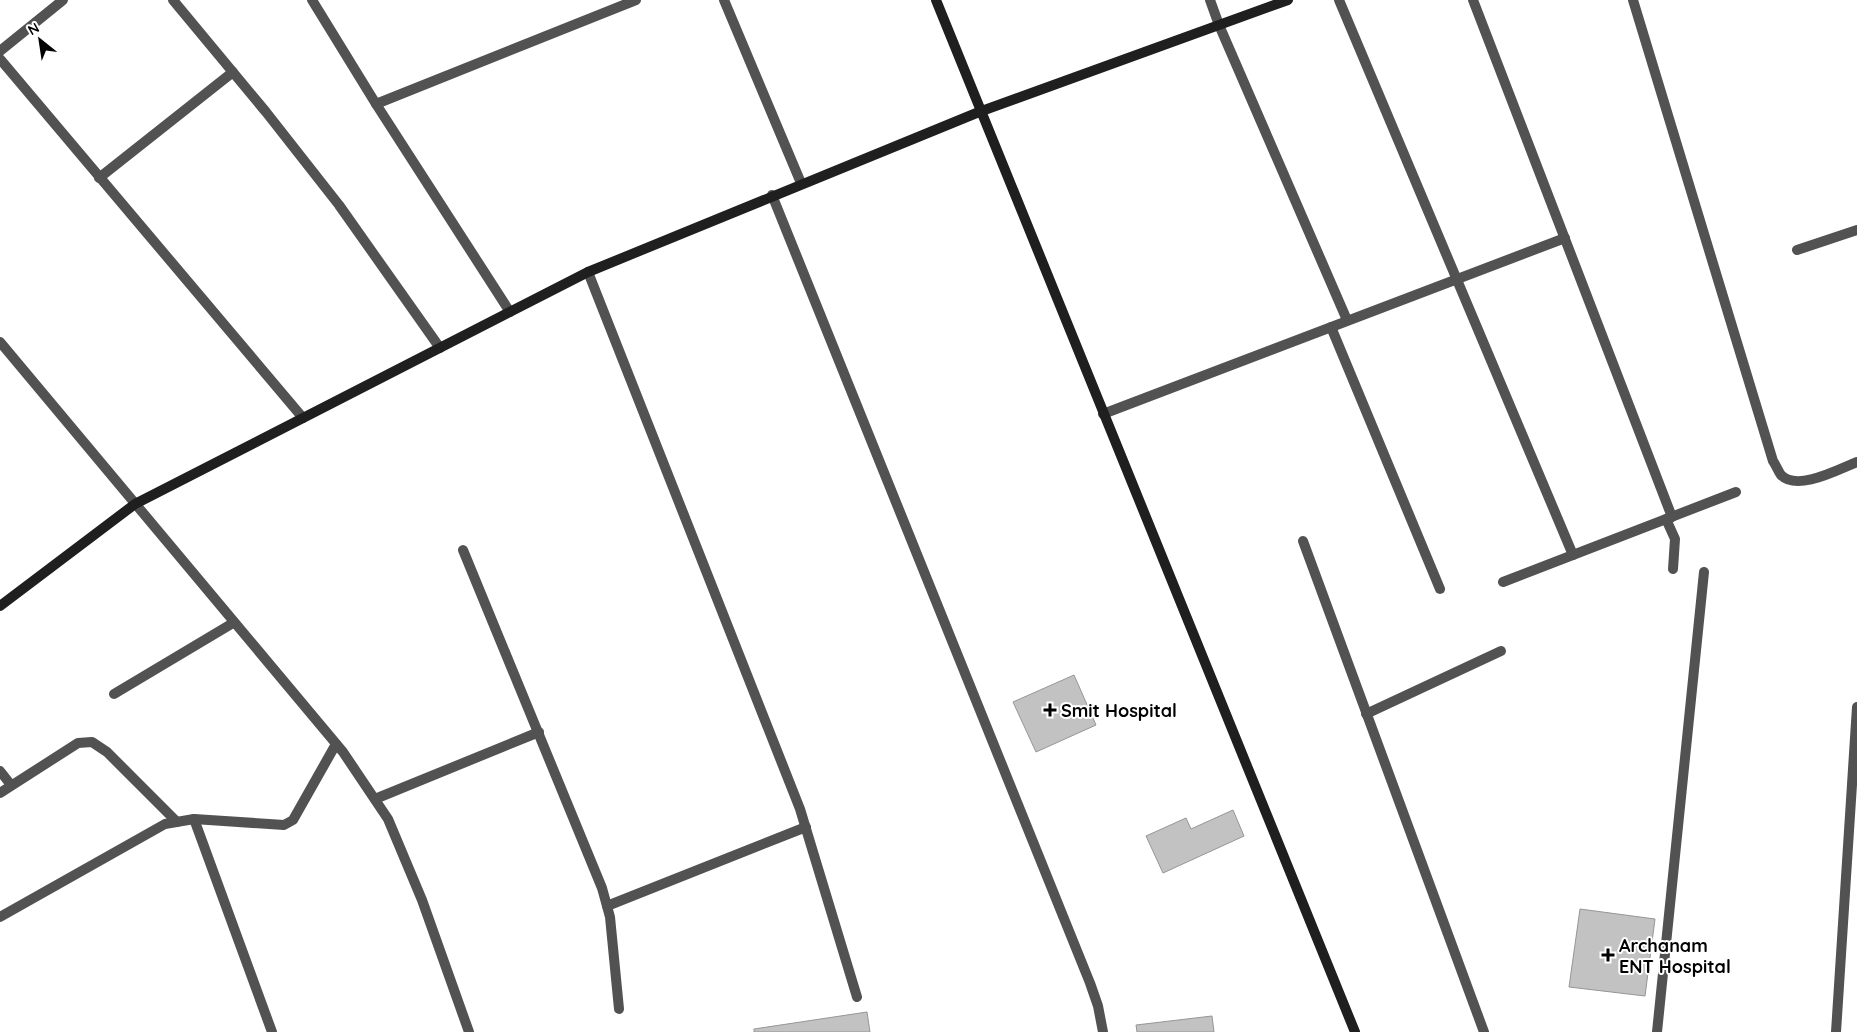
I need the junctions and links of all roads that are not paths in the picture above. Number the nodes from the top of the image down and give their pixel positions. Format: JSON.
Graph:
{"nodes":[{"id":1,"x":63,"y":0,"type":"edge"},
{"id":2,"x":173,"y":0,"type":"edge"},
{"id":3,"x":312,"y":0,"type":"edge"},
{"id":4,"x":636,"y":0,"type":"edge"},
{"id":5,"x":724,"y":0,"type":"edge"},
{"id":6,"x":936,"y":0,"type":"edge"},
{"id":7,"x":1210,"y":0,"type":"edge"},
{"id":8,"x":1288,"y":0,"type":"edge"},
{"id":9,"x":1339,"y":0,"type":"edge"},
{"id":10,"x":1473,"y":0,"type":"edge"},
{"id":11,"x":1633,"y":0,"type":"edge"},
{"id":12,"x":1219,"y":25,"type":"junction"},
{"id":13,"x":0,"y":51,"type":"edge"},
{"id":14,"x":0,"y":59,"type":"edge"},
{"id":15,"x":233,"y":72,"type":"junction"},
{"id":16,"x":376,"y":104,"type":"junction"},
{"id":17,"x":979,"y":112,"type":"junction"},
{"id":18,"x":100,"y":178,"type":"junction"},
{"id":19,"x":801,"y":183,"type":"junction"},
{"id":20,"x":772,"y":195,"type":"junction"},
{"id":21,"x":1857,"y":230,"type":"edge"},
{"id":22,"x":1565,"y":238,"type":"junction"},
{"id":23,"x":1797,"y":250,"type":"dead end"},
{"id":24,"x":588,"y":272,"type":"junction"},
{"id":25,"x":1455,"y":279,"type":"junction"},
{"id":26,"x":510,"y":312,"type":"junction"},
{"id":27,"x":1347,"y":320,"type":"junction"},
{"id":28,"x":1331,"y":327,"type":"junction"},
{"id":29,"x":0,"y":342,"type":"edge"},
{"id":30,"x":440,"y":348,"type":"junction"},
{"id":31,"x":1103,"y":414,"type":"junction"},
{"id":32,"x":303,"y":418,"type":"junction"},
{"id":33,"x":1857,"y":462,"type":"edge"},
{"id":34,"x":1736,"y":492,"type":"dead end"},
{"id":35,"x":135,"y":504,"type":"junction"},
{"id":36,"x":1669,"y":518,"type":"junction"},
{"id":37,"x":1302,"y":541,"type":"dead end"},
{"id":38,"x":462,"y":550,"type":"dead end"},
{"id":39,"x":1573,"y":555,"type":"junction"},
{"id":40,"x":1673,"y":569,"type":"dead end"},
{"id":41,"x":1704,"y":572,"type":"dead end"},
{"id":42,"x":1504,"y":582,"type":"dead end"},
{"id":43,"x":1440,"y":588,"type":"dead end"},
{"id":44,"x":0,"y":606,"type":"edge"},
{"id":45,"x":233,"y":623,"type":"junction"},
{"id":46,"x":1501,"y":651,"type":"dead end"},
{"id":47,"x":114,"y":694,"type":"dead end"},
{"id":48,"x":1857,"y":707,"type":"edge"},
{"id":49,"x":1366,"y":714,"type":"junction"},
{"id":50,"x":539,"y":732,"type":"junction"},
{"id":51,"x":336,"y":744,"type":"junction"},
{"id":52,"x":0,"y":771,"type":"edge"},
{"id":53,"x":12,"y":785,"type":"junction"},
{"id":54,"x":0,"y":792,"type":"edge"},
{"id":55,"x":376,"y":799,"type":"junction"},
{"id":56,"x":194,"y":819,"type":"junction"},
{"id":57,"x":177,"y":822,"type":"junction"},
{"id":58,"x":806,"y":828,"type":"junction"},
{"id":59,"x":607,"y":906,"type":"junction"},
{"id":60,"x":0,"y":918,"type":"edge"},
{"id":61,"x":857,"y":997,"type":"dead end"},
{"id":62,"x":619,"y":1009,"type":"dead end"},
{"id":63,"x":272,"y":1032,"type":"edge"},
{"id":64,"x":469,"y":1032,"type":"edge"},
{"id":65,"x":1103,"y":1032,"type":"edge"},
{"id":66,"x":1355,"y":1032,"type":"edge"},
{"id":67,"x":1484,"y":1032,"type":"edge"},
{"id":68,"x":1657,"y":1032,"type":"edge"},
{"id":69,"x":1836,"y":1032,"type":"edge"}],
"edges":[{"from":1,"to":13,"type":"street"},
{"from":2,"to":15,"type":"street"},
{"from":3,"to":16,"type":"street"},
{"from":4,"to":16,"type":"street"},
{"from":5,"to":19,"type":"street"},
{"from":6,"to":17,"type":"street"},
{"from":7,"to":12,"type":"street"},
{"from":8,"to":12,"type":"street"},
{"from":9,"to":25,"type":"street"},
{"from":10,"to":22,"type":"street"},
{"from":11,"to":33,"type":"street"},
{"from":12,"to":17,"type":"street"},
{"from":12,"to":27,"type":"street"},
{"from":14,"to":18,"type":"street"},
{"from":15,"to":18,"type":"street"},
{"from":15,"to":30,"type":"street"},
{"from":16,"to":26,"type":"street"},
{"from":17,"to":19,"type":"street"},
{"from":17,"to":31,"type":"street"},
{"from":18,"to":32,"type":"street"},
{"from":19,"to":20,"type":"street"},
{"from":20,"to":24,"type":"street"},
{"from":20,"to":65,"type":"street"},
{"from":21,"to":23,"type":"street"},
{"from":22,"to":25,"type":"street"},
{"from":22,"to":36,"type":"street"},
{"from":24,"to":26,"type":"street"},
{"from":24,"to":58,"type":"street"},
{"from":25,"to":27,"type":"street"},
{"from":25,"to":39,"type":"street"},
{"from":26,"to":30,"type":"street"},
{"from":27,"to":28,"type":"street"},
{"from":28,"to":31,"type":"street"},
{"from":28,"to":43,"type":"street"},
{"from":29,"to":35,"type":"street"},
{"from":30,"to":32,"type":"street"},
{"from":31,"to":66,"type":"street"},
{"from":32,"to":35,"type":"street"},
{"from":34,"to":36,"type":"street"},
{"from":35,"to":44,"type":"street"},
{"from":35,"to":45,"type":"street"},
{"from":36,"to":39,"type":"street"},
{"from":36,"to":40,"type":"street"},
{"from":37,"to":49,"type":"street"},
{"from":38,"to":50,"type":"street"},
{"from":39,"to":42,"type":"street"},
{"from":41,"to":68,"type":"street"},
{"from":45,"to":47,"type":"street"},
{"from":45,"to":51,"type":"street"},
{"from":46,"to":49,"type":"street"},
{"from":48,"to":69,"type":"street"},
{"from":49,"to":67,"type":"street"},
{"from":50,"to":55,"type":"street"},
{"from":50,"to":59,"type":"street"},
{"from":51,"to":55,"type":"street"},
{"from":51,"to":56,"type":"street"},
{"from":52,"to":53,"type":"street"},
{"from":53,"to":54,"type":"street"},
{"from":53,"to":57,"type":"street"},
{"from":55,"to":64,"type":"street"},
{"from":56,"to":57,"type":"street"},
{"from":56,"to":63,"type":"street"},
{"from":57,"to":60,"type":"street"},
{"from":58,"to":59,"type":"street"},
{"from":58,"to":61,"type":"street"},
{"from":59,"to":62,"type":"street"}]}
